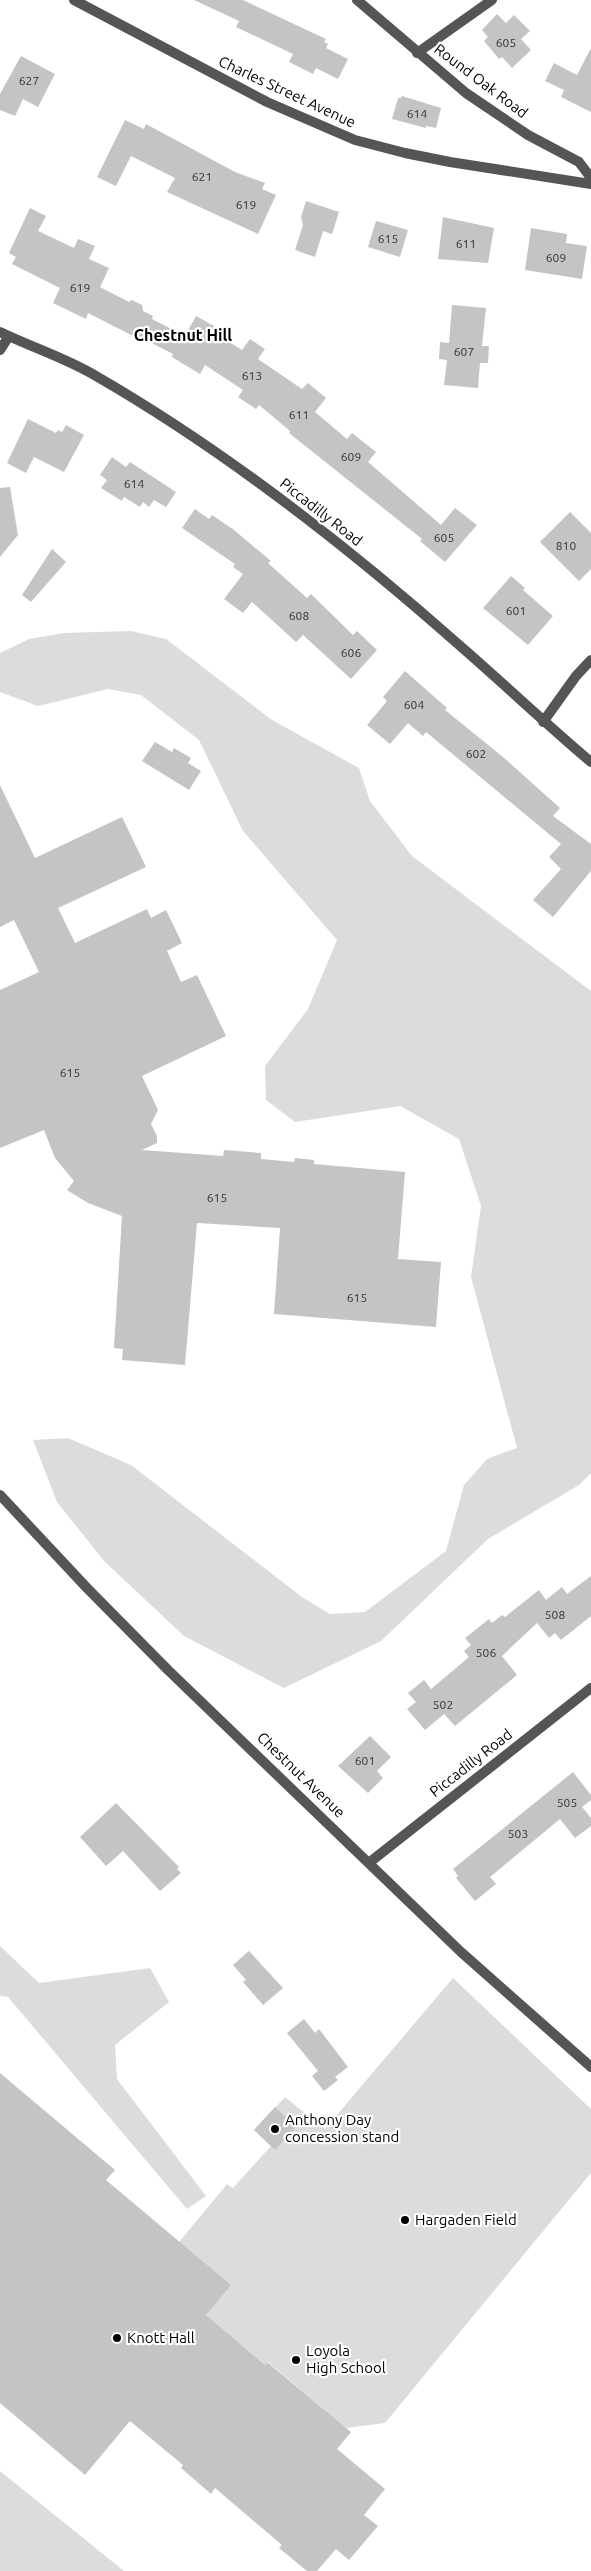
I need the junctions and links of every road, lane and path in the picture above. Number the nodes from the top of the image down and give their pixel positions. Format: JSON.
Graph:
{"nodes":[{"id":1,"x":74,"y":0,"type":"edge"},
{"id":2,"x":357,"y":0,"type":"edge"},
{"id":3,"x":492,"y":0,"type":"edge"},
{"id":4,"x":417,"y":53,"type":"junction"},
{"id":5,"x":591,"y":178,"type":"edge"},
{"id":6,"x":591,"y":184,"type":"edge"},
{"id":7,"x":5,"y":334,"type":"edge"},
{"id":8,"x":0,"y":350,"type":"edge"},
{"id":9,"x":591,"y":660,"type":"edge"},
{"id":10,"x":543,"y":722,"type":"junction"},
{"id":11,"x":591,"y":762,"type":"edge"},
{"id":12,"x":0,"y":1495,"type":"edge"},
{"id":13,"x":591,"y":1688,"type":"edge"},
{"id":14,"x":370,"y":1862,"type":"junction"},
{"id":15,"x":591,"y":2067,"type":"edge"}],
"edges":[{"from":1,"to":6,"type":"street","name":"Charles Street Avenue"},
{"from":2,"to":4,"type":"street","name":"Round Oak Road"},
{"from":3,"to":4,"type":"street"},
{"from":4,"to":5,"type":"street","name":"Round Oak Road"},
{"from":7,"to":8,"type":"street"},
{"from":7,"to":10,"type":"street","name":"Piccadilly Road"},
{"from":9,"to":10,"type":"street"},
{"from":10,"to":11,"type":"street","name":"Piccadilly Road"},
{"from":12,"to":14,"type":"street","name":"Chestnut Avenue"},
{"from":13,"to":14,"type":"street","name":"Piccadilly Road"},
{"from":14,"to":15,"type":"street","name":"Chestnut Avenue"}]}
